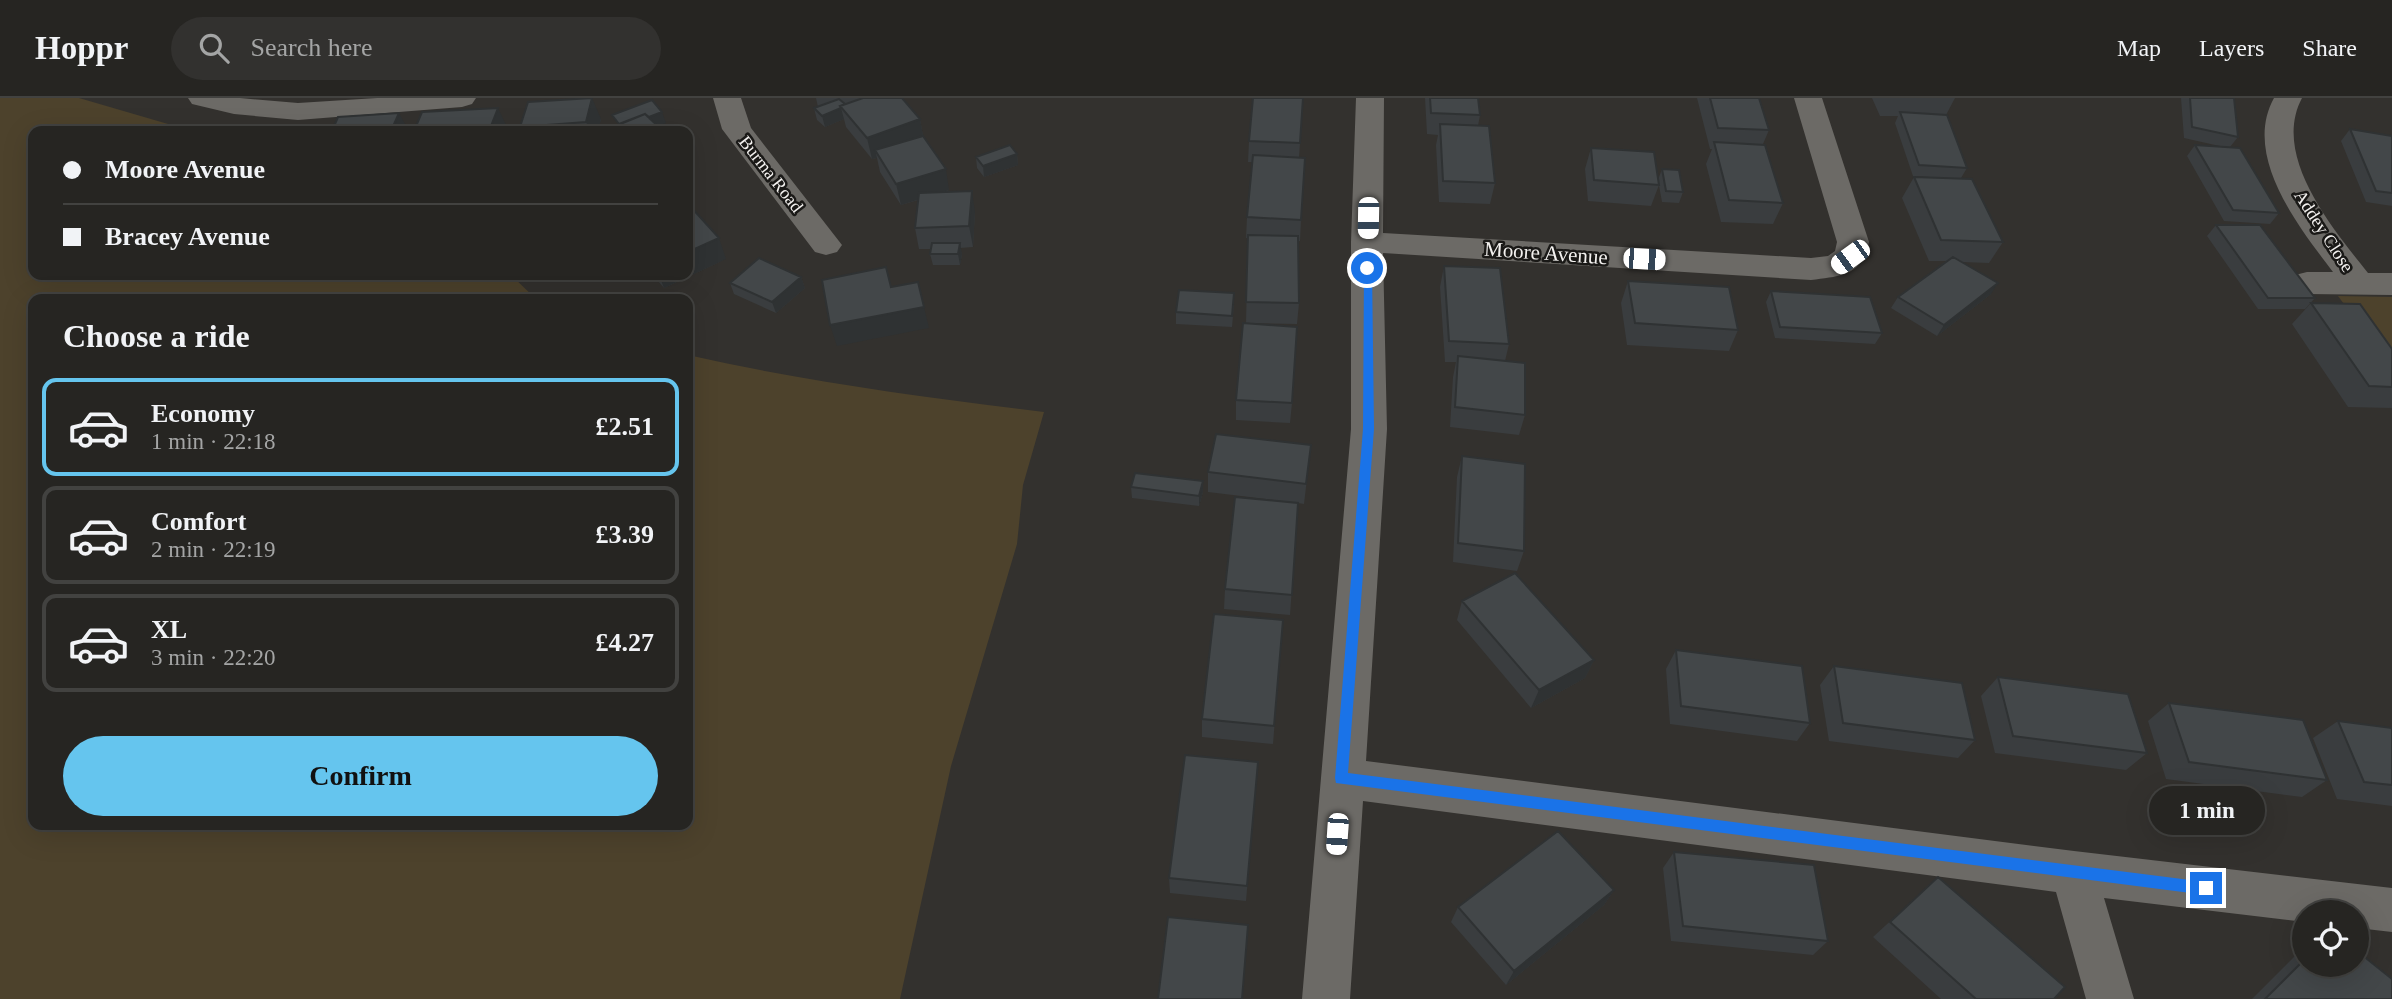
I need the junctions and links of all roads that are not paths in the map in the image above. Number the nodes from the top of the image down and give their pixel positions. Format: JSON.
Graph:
{"nodes":[{"id":1,"x":202,"y":98,"type":"edge"},
{"id":2,"x":462,"y":98,"type":"edge"},
{"id":3,"x":727,"y":98,"type":"edge"},
{"id":4,"x":1370,"y":98,"type":"edge"},
{"id":5,"x":1808,"y":98,"type":"edge"},
{"id":6,"x":2288,"y":98,"type":"edge"},
{"id":7,"x":1367,"y":242,"type":"junction"},
{"id":8,"x":826,"y":244,"type":"dead end"},
{"id":9,"x":2307,"y":283,"type":"edge"},
{"id":10,"x":2359,"y":283,"type":"junction"},
{"id":11,"x":2392,"y":284,"type":"edge"},
{"id":12,"x":1341,"y":778,"type":"junction"},
{"id":13,"x":2074,"y":873,"type":"junction"},
{"id":14,"x":2392,"y":910,"type":"edge"},
{"id":15,"x":1326,"y":999,"type":"edge"},
{"id":16,"x":2110,"y":999,"type":"edge"}],
"edges":[{"from":1,"to":2,"type":"street"},
{"from":3,"to":8,"type":"street","name":"Burma Road"},
{"from":4,"to":7,"type":"street"},
{"from":5,"to":7,"type":"street","name":"Moore Avenue"},
{"from":6,"to":10,"type":"street","name":"Addey Close"},
{"from":7,"to":12,"type":"street"},
{"from":9,"to":10,"type":"street","name":"Addey Close"},
{"from":10,"to":11,"type":"street","name":"Addey Close"},
{"from":12,"to":13,"type":"street"},
{"from":12,"to":15,"type":"street"},
{"from":13,"to":14,"type":"street"},
{"from":13,"to":16,"type":"street"}]}
